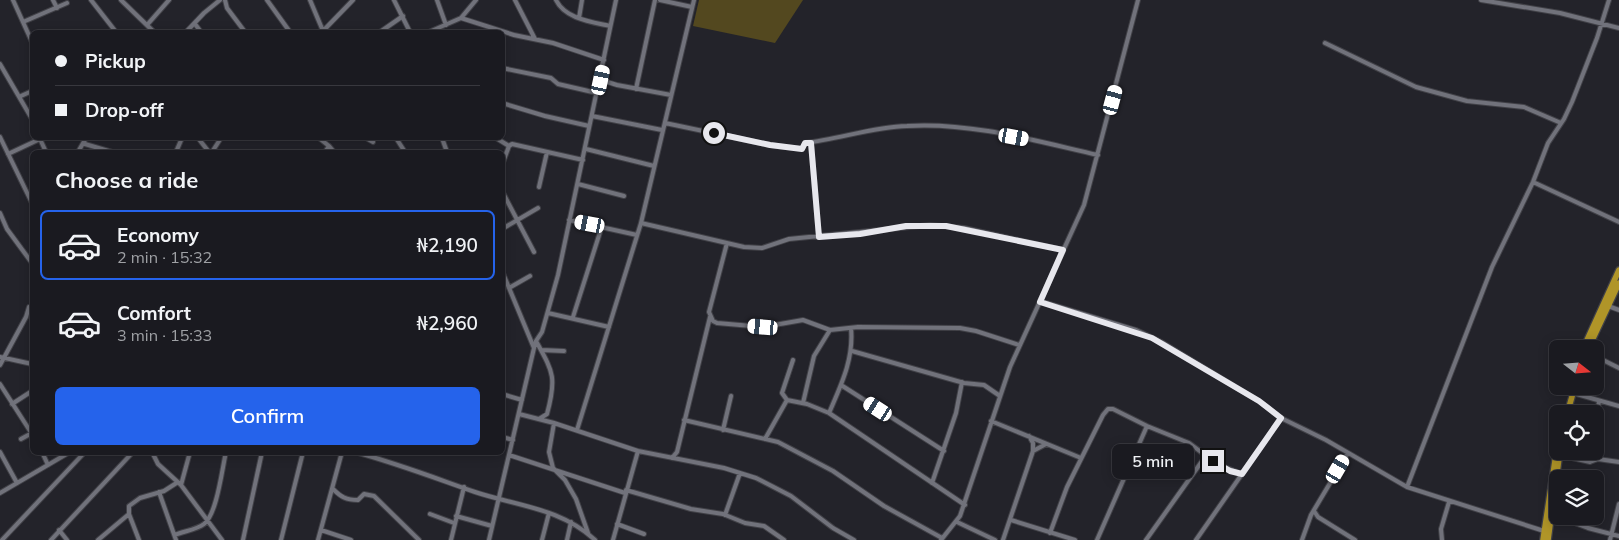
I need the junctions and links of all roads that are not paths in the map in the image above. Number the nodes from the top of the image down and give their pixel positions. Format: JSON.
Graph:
{"nodes":[{"id":1,"x":13,"y":0,"type":"edge"},
{"id":2,"x":53,"y":0,"type":"edge"},
{"id":3,"x":92,"y":0,"type":"edge"},
{"id":4,"x":121,"y":0,"type":"edge"},
{"id":5,"x":169,"y":0,"type":"edge"},
{"id":6,"x":220,"y":0,"type":"edge"},
{"id":7,"x":225,"y":0,"type":"edge"},
{"id":8,"x":267,"y":0,"type":"edge"},
{"id":9,"x":272,"y":0,"type":"edge"},
{"id":10,"x":310,"y":0,"type":"edge"},
{"id":11,"x":394,"y":0,"type":"edge"},
{"id":12,"x":437,"y":0,"type":"edge"},
{"id":13,"x":476,"y":0,"type":"edge"},
{"id":14,"x":515,"y":0,"type":"edge"},
{"id":15,"x":556,"y":0,"type":"edge"},
{"id":16,"x":582,"y":0,"type":"edge"},
{"id":17,"x":616,"y":0,"type":"edge"},
{"id":18,"x":655,"y":0,"type":"edge"},
{"id":19,"x":660,"y":0,"type":"edge"},
{"id":20,"x":694,"y":0,"type":"edge"},
{"id":21,"x":1138,"y":0,"type":"edge"},
{"id":22,"x":1481,"y":0,"type":"edge"},
{"id":23,"x":1608,"y":0,"type":"edge"},
{"id":24,"x":351,"y":1,"type":"edge"},
{"id":25,"x":67,"y":3,"type":"dead end"},
{"id":26,"x":692,"y":7,"type":"junction"},
{"id":27,"x":57,"y":8,"type":"junction"},
{"id":28,"x":273,"y":9,"type":"junction"},
{"id":29,"x":402,"y":16,"type":"junction"},
{"id":30,"x":461,"y":18,"type":"junction"},
{"id":31,"x":579,"y":18,"type":"junction"},
{"id":32,"x":23,"y":22,"type":"junction"},
{"id":33,"x":195,"y":24,"type":"junction"},
{"id":34,"x":147,"y":25,"type":"junction"},
{"id":35,"x":446,"y":25,"type":"junction"},
{"id":36,"x":1601,"y":25,"type":"junction"},
{"id":37,"x":610,"y":26,"type":"junction"},
{"id":38,"x":1619,"y":28,"type":"edge"},
{"id":39,"x":114,"y":30,"type":"edge"},
{"id":40,"x":152,"y":30,"type":"edge"},
{"id":41,"x":188,"y":30,"type":"edge"},
{"id":42,"x":200,"y":30,"type":"edge"},
{"id":43,"x":244,"y":30,"type":"edge"},
{"id":44,"x":289,"y":30,"type":"edge"},
{"id":45,"x":322,"y":30,"type":"edge"},
{"id":46,"x":325,"y":30,"type":"edge"},
{"id":47,"x":383,"y":30,"type":"edge"},
{"id":48,"x":409,"y":30,"type":"edge"},
{"id":49,"x":434,"y":30,"type":"edge"},
{"id":50,"x":503,"y":30,"type":"edge"},
{"id":51,"x":505,"y":30,"type":"edge"},
{"id":52,"x":30,"y":38,"type":"edge"},
{"id":53,"x":535,"y":39,"type":"junction"},
{"id":54,"x":1325,"y":43,"type":"dead end"},
{"id":55,"x":604,"y":60,"type":"junction"},
{"id":56,"x":1,"y":67,"type":"edge"},
{"id":57,"x":505,"y":69,"type":"edge"},
{"id":58,"x":601,"y":80,"type":"junction"},
{"id":59,"x":636,"y":89,"type":"junction"},
{"id":60,"x":30,"y":92,"type":"edge"},
{"id":61,"x":597,"y":93,"type":"junction"},
{"id":62,"x":671,"y":95,"type":"junction"},
{"id":63,"x":21,"y":96,"type":"junction"},
{"id":64,"x":505,"y":104,"type":"edge"},
{"id":65,"x":30,"y":115,"type":"edge"},
{"id":66,"x":592,"y":116,"type":"junction"},
{"id":67,"x":665,"y":123,"type":"junction"},
{"id":68,"x":1561,"y":123,"type":"junction"},
{"id":69,"x":589,"y":126,"type":"junction"},
{"id":70,"x":662,"y":130,"type":"junction"},
{"id":71,"x":0,"y":137,"type":"edge"},
{"id":72,"x":36,"y":140,"type":"edge"},
{"id":73,"x":85,"y":140,"type":"edge"},
{"id":74,"x":200,"y":140,"type":"edge"},
{"id":75,"x":219,"y":140,"type":"edge"},
{"id":76,"x":322,"y":140,"type":"edge"},
{"id":77,"x":370,"y":140,"type":"edge"},
{"id":78,"x":499,"y":140,"type":"edge"},
{"id":79,"x":373,"y":142,"type":"dead end"},
{"id":80,"x":811,"y":143,"type":"junction"},
{"id":81,"x":329,"y":146,"type":"junction"},
{"id":82,"x":509,"y":146,"type":"junction"},
{"id":83,"x":586,"y":149,"type":"junction"},
{"id":84,"x":104,"y":150,"type":"edge"},
{"id":85,"x":208,"y":150,"type":"edge"},
{"id":86,"x":212,"y":150,"type":"edge"},
{"id":87,"x":326,"y":150,"type":"edge"},
{"id":88,"x":332,"y":150,"type":"edge"},
{"id":89,"x":547,"y":152,"type":"junction"},
{"id":90,"x":8,"y":154,"type":"junction"},
{"id":91,"x":1098,"y":155,"type":"junction"},
{"id":92,"x":505,"y":157,"type":"edge"},
{"id":93,"x":583,"y":160,"type":"junction"},
{"id":94,"x":654,"y":166,"type":"junction"},
{"id":95,"x":1533,"y":182,"type":"junction"},
{"id":96,"x":578,"y":184,"type":"junction"},
{"id":97,"x":539,"y":188,"type":"dead end"},
{"id":98,"x":505,"y":196,"type":"edge"},
{"id":99,"x":624,"y":196,"type":"dead end"},
{"id":100,"x":30,"y":199,"type":"edge"},
{"id":101,"x":538,"y":208,"type":"dead end"},
{"id":102,"x":0,"y":213,"type":"edge"},
{"id":103,"x":519,"y":220,"type":"junction"},
{"id":104,"x":569,"y":220,"type":"junction"},
{"id":105,"x":1619,"y":222,"type":"edge"},
{"id":106,"x":640,"y":223,"type":"junction"},
{"id":107,"x":602,"y":226,"type":"junction"},
{"id":108,"x":505,"y":227,"type":"edge"},
{"id":109,"x":0,"y":228,"type":"edge"},
{"id":110,"x":7,"y":229,"type":"junction"},
{"id":111,"x":637,"y":236,"type":"junction"},
{"id":112,"x":819,"y":237,"type":"junction"},
{"id":113,"x":727,"y":243,"type":"junction"},
{"id":114,"x":1063,"y":250,"type":"junction"},
{"id":115,"x":534,"y":252,"type":"dead end"},
{"id":116,"x":30,"y":260,"type":"edge"},
{"id":117,"x":1619,"y":270,"type":"edge"},
{"id":118,"x":530,"y":276,"type":"dead end"},
{"id":119,"x":505,"y":278,"type":"edge"},
{"id":120,"x":1619,"y":283,"type":"edge"},
{"id":121,"x":509,"y":288,"type":"junction"},
{"id":122,"x":1040,"y":302,"type":"junction"},
{"id":123,"x":1608,"y":306,"type":"junction"},
{"id":124,"x":29,"y":307,"type":"dead end"},
{"id":125,"x":1619,"y":310,"type":"edge"},
{"id":126,"x":548,"y":312,"type":"junction"},
{"id":127,"x":573,"y":317,"type":"junction"},
{"id":128,"x":710,"y":317,"type":"junction"},
{"id":129,"x":609,"y":327,"type":"junction"},
{"id":130,"x":851,"y":328,"type":"junction"},
{"id":131,"x":830,"y":330,"type":"junction"},
{"id":132,"x":1587,"y":340,"type":"edge"},
{"id":133,"x":1592,"y":340,"type":"edge"},
{"id":134,"x":536,"y":341,"type":"junction"},
{"id":135,"x":1019,"y":345,"type":"junction"},
{"id":136,"x":534,"y":348,"type":"junction"},
{"id":137,"x":541,"y":350,"type":"junction"},
{"id":138,"x":564,"y":351,"type":"dead end"},
{"id":139,"x":852,"y":351,"type":"junction"},
{"id":140,"x":0,"y":357,"type":"edge"},
{"id":141,"x":6,"y":358,"type":"junction"},
{"id":142,"x":793,"y":360,"type":"dead end"},
{"id":143,"x":1604,"y":360,"type":"edge"},
{"id":144,"x":30,"y":364,"type":"edge"},
{"id":145,"x":0,"y":366,"type":"edge"},
{"id":146,"x":1619,"y":368,"type":"edge"},
{"id":147,"x":962,"y":382,"type":"junction"},
{"id":148,"x":0,"y":384,"type":"edge"},
{"id":149,"x":841,"y":385,"type":"junction"},
{"id":150,"x":30,"y":392,"type":"edge"},
{"id":151,"x":505,"y":395,"type":"edge"},
{"id":152,"x":1580,"y":395,"type":"edge"},
{"id":153,"x":731,"y":396,"type":"dead end"},
{"id":154,"x":1000,"y":396,"type":"junction"},
{"id":155,"x":522,"y":400,"type":"junction"},
{"id":156,"x":786,"y":400,"type":"junction"},
{"id":157,"x":1599,"y":401,"type":"junction"},
{"id":158,"x":803,"y":403,"type":"junction"},
{"id":159,"x":12,"y":404,"type":"junction"},
{"id":160,"x":1598,"y":405,"type":"edge"},
{"id":161,"x":1619,"y":406,"type":"edge"},
{"id":162,"x":830,"y":413,"type":"junction"},
{"id":163,"x":519,"y":414,"type":"junction"},
{"id":164,"x":1281,"y":418,"type":"junction"},
{"id":165,"x":539,"y":419,"type":"junction"},
{"id":166,"x":684,"y":420,"type":"junction"},
{"id":167,"x":991,"y":421,"type":"junction"},
{"id":168,"x":554,"y":423,"type":"junction"},
{"id":169,"x":1147,"y":426,"type":"junction"},
{"id":170,"x":577,"y":430,"type":"junction"},
{"id":171,"x":723,"y":430,"type":"junction"},
{"id":172,"x":30,"y":431,"type":"edge"},
{"id":173,"x":30,"y":435,"type":"edge"},
{"id":174,"x":1029,"y":436,"type":"junction"},
{"id":175,"x":505,"y":438,"type":"edge"},
{"id":176,"x":21,"y":439,"type":"dead end"},
{"id":177,"x":765,"y":439,"type":"junction"},
{"id":178,"x":513,"y":440,"type":"junction"},
{"id":179,"x":1047,"y":443,"type":"junction"},
{"id":180,"x":944,"y":451,"type":"junction"},
{"id":181,"x":1033,"y":451,"type":"junction"},
{"id":182,"x":0,"y":452,"type":"edge"},
{"id":183,"x":638,"y":452,"type":"junction"},
{"id":184,"x":677,"y":452,"type":"junction"},
{"id":185,"x":1348,"y":453,"type":"junction"},
{"id":186,"x":43,"y":455,"type":"edge"},
{"id":187,"x":65,"y":455,"type":"edge"},
{"id":188,"x":82,"y":455,"type":"edge"},
{"id":189,"x":130,"y":455,"type":"edge"},
{"id":190,"x":154,"y":455,"type":"edge"},
{"id":191,"x":189,"y":455,"type":"edge"},
{"id":192,"x":225,"y":455,"type":"edge"},
{"id":193,"x":261,"y":455,"type":"edge"},
{"id":194,"x":302,"y":455,"type":"edge"},
{"id":195,"x":341,"y":455,"type":"edge"},
{"id":196,"x":362,"y":455,"type":"edge"},
{"id":197,"x":509,"y":455,"type":"junction"},
{"id":198,"x":1205,"y":457,"type":"junction"},
{"id":199,"x":672,"y":458,"type":"junction"},
{"id":200,"x":1080,"y":458,"type":"junction"},
{"id":201,"x":1555,"y":460,"type":"edge"},
{"id":202,"x":1583,"y":460,"type":"edge"},
{"id":203,"x":684,"y":461,"type":"junction"},
{"id":204,"x":1590,"y":462,"type":"joint"},
{"id":205,"x":1619,"y":462,"type":"edge"},
{"id":206,"x":48,"y":465,"type":"junction"},
{"id":207,"x":740,"y":472,"type":"junction"},
{"id":208,"x":559,"y":473,"type":"junction"},
{"id":209,"x":1242,"y":474,"type":"junction"},
{"id":210,"x":17,"y":483,"type":"junction"},
{"id":211,"x":180,"y":483,"type":"junction"},
{"id":212,"x":932,"y":483,"type":"junction"},
{"id":213,"x":464,"y":487,"type":"junction"},
{"id":214,"x":1407,"y":487,"type":"junction"},
{"id":215,"x":333,"y":489,"type":"junction"},
{"id":216,"x":626,"y":491,"type":"junction"},
{"id":217,"x":159,"y":492,"type":"junction"},
{"id":218,"x":0,"y":493,"type":"edge"},
{"id":219,"x":500,"y":498,"type":"junction"},
{"id":220,"x":1450,"y":502,"type":"junction"},
{"id":221,"x":965,"y":504,"type":"junction"},
{"id":222,"x":1619,"y":504,"type":"edge"},
{"id":223,"x":1314,"y":511,"type":"junction"},
{"id":224,"x":549,"y":513,"type":"junction"},
{"id":225,"x":129,"y":514,"type":"junction"},
{"id":226,"x":430,"y":514,"type":"dead end"},
{"id":227,"x":725,"y":515,"type":"junction"},
{"id":228,"x":456,"y":516,"type":"junction"},
{"id":229,"x":208,"y":520,"type":"junction"},
{"id":230,"x":1011,"y":520,"type":"junction"},
{"id":231,"x":571,"y":522,"type":"junction"},
{"id":232,"x":584,"y":522,"type":"junction"},
{"id":233,"x":957,"y":522,"type":"junction"},
{"id":234,"x":454,"y":523,"type":"junction"},
{"id":235,"x":617,"y":524,"type":"junction"},
{"id":236,"x":1550,"y":525,"type":"edge"},
{"id":237,"x":1582,"y":525,"type":"edge"},
{"id":238,"x":492,"y":526,"type":"junction"},
{"id":239,"x":583,"y":529,"type":"junction"},
{"id":240,"x":59,"y":530,"type":"junction"},
{"id":241,"x":321,"y":530,"type":"junction"},
{"id":242,"x":1544,"y":531,"type":"junction"},
{"id":243,"x":1050,"y":533,"type":"junction"},
{"id":244,"x":1612,"y":533,"type":"junction"},
{"id":245,"x":588,"y":534,"type":"junction"},
{"id":246,"x":644,"y":534,"type":"dead end"},
{"id":247,"x":1619,"y":536,"type":"edge"},
{"id":248,"x":176,"y":538,"type":"edge"},
{"id":249,"x":846,"y":538,"type":"edge"},
{"id":250,"x":941,"y":539,"type":"edge"},
{"id":251,"x":2,"y":540,"type":"edge"},
{"id":252,"x":50,"y":540,"type":"edge"},
{"id":253,"x":67,"y":540,"type":"edge"},
{"id":254,"x":98,"y":540,"type":"edge"},
{"id":255,"x":138,"y":540,"type":"edge"},
{"id":256,"x":222,"y":540,"type":"edge"},
{"id":257,"x":244,"y":540,"type":"edge"},
{"id":258,"x":281,"y":540,"type":"edge"},
{"id":259,"x":318,"y":540,"type":"edge"},
{"id":260,"x":351,"y":540,"type":"edge"},
{"id":261,"x":419,"y":540,"type":"edge"},
{"id":262,"x":451,"y":540,"type":"edge"},
{"id":263,"x":489,"y":540,"type":"edge"},
{"id":264,"x":542,"y":540,"type":"edge"},
{"id":265,"x":567,"y":540,"type":"edge"},
{"id":266,"x":595,"y":540,"type":"edge"},
{"id":267,"x":613,"y":540,"type":"edge"},
{"id":268,"x":784,"y":540,"type":"edge"},
{"id":269,"x":854,"y":540,"type":"edge"},
{"id":270,"x":995,"y":540,"type":"edge"},
{"id":271,"x":1003,"y":540,"type":"edge"},
{"id":272,"x":1075,"y":540,"type":"edge"},
{"id":273,"x":1097,"y":540,"type":"edge"},
{"id":274,"x":1146,"y":540,"type":"edge"},
{"id":275,"x":1196,"y":540,"type":"edge"},
{"id":276,"x":1302,"y":540,"type":"edge"},
{"id":277,"x":1352,"y":540,"type":"edge"},
{"id":278,"x":1442,"y":540,"type":"edge"},
{"id":279,"x":1543,"y":540,"type":"edge"},
{"id":280,"x":1548,"y":540,"type":"edge"},
{"id":281,"x":1610,"y":540,"type":"edge"}],
"edges":[{"from":1,"to":32,"type":"street"},
{"from":2,"to":27,"type":"street"},
{"from":3,"to":39,"type":"street"},
{"from":4,"to":34,"type":"street"},
{"from":5,"to":34,"type":"street"},
{"from":6,"to":33,"type":"street"},
{"from":7,"to":43,"type":"street"},
{"from":8,"to":28,"type":"street"},
{"from":9,"to":28,"type":"street"},
{"from":10,"to":45,"type":"street"},
{"from":11,"to":29,"type":"street"},
{"from":12,"to":35,"type":"street"},
{"from":13,"to":30,"type":"street"},
{"from":14,"to":53,"type":"street"},
{"from":15,"to":31,"type":"street"},
{"from":16,"to":31,"type":"street"},
{"from":17,"to":37,"type":"street"},
{"from":18,"to":59,"type":"street"},
{"from":19,"to":26,"type":"street"},
{"from":20,"to":26,"type":"street"},
{"from":21,"to":91,"type":"street"},
{"from":22,"to":36,"type":"street"},
{"from":23,"to":36,"type":"street"},
{"from":24,"to":46,"type":"street"},
{"from":25,"to":27,"type":"street"},
{"from":26,"to":62,"type":"street"},
{"from":27,"to":32,"type":"street"},
{"from":28,"to":44,"type":"street"},
{"from":29,"to":47,"type":"street"},
{"from":29,"to":48,"type":"street"},
{"from":30,"to":35,"type":"street"},
{"from":30,"to":50,"type":"street"},
{"from":31,"to":37,"type":"street"},
{"from":32,"to":52,"type":"street"},
{"from":33,"to":41,"type":"street"},
{"from":33,"to":42,"type":"street"},
{"from":34,"to":40,"type":"street"},
{"from":35,"to":49,"type":"street"},
{"from":36,"to":38,"type":"street"},
{"from":36,"to":68,"type":"street"},
{"from":37,"to":55,"type":"street"},
{"from":51,"to":53,"type":"street"},
{"from":53,"to":55,"type":"street"},
{"from":54,"to":68,"type":"street"},
{"from":55,"to":58,"type":"street"},
{"from":56,"to":63,"type":"street"},
{"from":57,"to":61,"type":"street"},
{"from":58,"to":59,"type":"street"},
{"from":58,"to":61,"type":"street"},
{"from":59,"to":62,"type":"street"},
{"from":60,"to":63,"type":"street"},
{"from":61,"to":66,"type":"street"},
{"from":62,"to":67,"type":"street"},
{"from":63,"to":65,"type":"street"},
{"from":64,"to":69,"type":"street"},
{"from":66,"to":69,"type":"street"},
{"from":66,"to":70,"type":"street"},
{"from":67,"to":70,"type":"street"},
{"from":67,"to":80,"type":"street"},
{"from":68,"to":95,"type":"street"},
{"from":69,"to":83,"type":"street"},
{"from":70,"to":94,"type":"street"},
{"from":71,"to":90,"type":"street"},
{"from":72,"to":90,"type":"street"},
{"from":73,"to":84,"type":"street"},
{"from":74,"to":85,"type":"street"},
{"from":75,"to":86,"type":"street"},
{"from":76,"to":81,"type":"street"},
{"from":77,"to":79,"type":"street"},
{"from":78,"to":82,"type":"street"},
{"from":80,"to":91,"type":"street"},
{"from":80,"to":112,"type":"street"},
{"from":81,"to":87,"type":"street"},
{"from":81,"to":88,"type":"street"},
{"from":82,"to":89,"type":"street"},
{"from":82,"to":92,"type":"street"},
{"from":83,"to":93,"type":"street"},
{"from":83,"to":94,"type":"street"},
{"from":89,"to":93,"type":"street"},
{"from":89,"to":97,"type":"street"},
{"from":90,"to":100,"type":"street"},
{"from":91,"to":114,"type":"street"},
{"from":93,"to":96,"type":"street"},
{"from":94,"to":106,"type":"street"},
{"from":95,"to":105,"type":"street"},
{"from":95,"to":214,"type":"street"},
{"from":96,"to":99,"type":"street"},
{"from":96,"to":104,"type":"street"},
{"from":98,"to":103,"type":"street"},
{"from":101,"to":103,"type":"street"},
{"from":102,"to":110,"type":"street"},
{"from":103,"to":108,"type":"street"},
{"from":103,"to":115,"type":"street"},
{"from":104,"to":107,"type":"street"},
{"from":104,"to":126,"type":"street"},
{"from":106,"to":111,"type":"street"},
{"from":106,"to":113,"type":"street"},
{"from":107,"to":111,"type":"street"},
{"from":107,"to":127,"type":"street"},
{"from":109,"to":110,"type":"street"},
{"from":110,"to":116,"type":"street"},
{"from":111,"to":129,"type":"street"},
{"from":112,"to":113,"type":"street"},
{"from":112,"to":114,"type":"street"},
{"from":113,"to":128,"type":"street"},
{"from":114,"to":122,"type":"street"},
{"from":117,"to":132,"type":"highway"},
{"from":118,"to":121,"type":"street"},
{"from":119,"to":121,"type":"street"},
{"from":120,"to":123,"type":"highway"},
{"from":121,"to":136,"type":"street"},
{"from":122,"to":135,"type":"street"},
{"from":122,"to":164,"type":"street"},
{"from":123,"to":125,"type":"street"},
{"from":123,"to":133,"type":"highway"},
{"from":124,"to":141,"type":"street"},
{"from":126,"to":127,"type":"street"},
{"from":126,"to":134,"type":"street"},
{"from":127,"to":129,"type":"street"},
{"from":128,"to":131,"type":"street"},
{"from":128,"to":166,"type":"street"},
{"from":129,"to":170,"type":"street"},
{"from":130,"to":131,"type":"street"},
{"from":130,"to":135,"type":"street"},
{"from":130,"to":139,"type":"street"},
{"from":131,"to":158,"type":"street"},
{"from":134,"to":136,"type":"street"},
{"from":134,"to":137,"type":"street"},
{"from":135,"to":154,"type":"street"},
{"from":136,"to":155,"type":"street"},
{"from":137,"to":138,"type":"street"},
{"from":137,"to":165,"type":"street"},
{"from":139,"to":147,"type":"street"},
{"from":139,"to":149,"type":"street"},
{"from":140,"to":141,"type":"street"},
{"from":141,"to":144,"type":"street"},
{"from":141,"to":145,"type":"street"},
{"from":142,"to":156,"type":"street"},
{"from":143,"to":146,"type":"street"},
{"from":147,"to":154,"type":"street"},
{"from":147,"to":180,"type":"street"},
{"from":148,"to":159,"type":"street"},
{"from":149,"to":162,"type":"street"},
{"from":149,"to":180,"type":"street"},
{"from":150,"to":159,"type":"street"},
{"from":151,"to":155,"type":"street"},
{"from":152,"to":157,"type":"street"},
{"from":153,"to":171,"type":"street"},
{"from":154,"to":167,"type":"street"},
{"from":155,"to":163,"type":"street"},
{"from":156,"to":158,"type":"street"},
{"from":156,"to":177,"type":"street"},
{"from":157,"to":160,"type":"street"},
{"from":157,"to":161,"type":"street"},
{"from":158,"to":162,"type":"street"},
{"from":159,"to":172,"type":"street"},
{"from":162,"to":212,"type":"street"},
{"from":163,"to":165,"type":"street"},
{"from":163,"to":178,"type":"street"},
{"from":164,"to":185,"type":"street"},
{"from":164,"to":209,"type":"street"},
{"from":165,"to":168,"type":"street"},
{"from":166,"to":171,"type":"street"},
{"from":166,"to":184,"type":"street"},
{"from":167,"to":174,"type":"street"},
{"from":167,"to":221,"type":"street"},
{"from":168,"to":170,"type":"street"},
{"from":168,"to":208,"type":"street"},
{"from":169,"to":198,"type":"street"},
{"from":169,"to":200,"type":"street"},
{"from":169,"to":273,"type":"street"},
{"from":170,"to":183,"type":"street"},
{"from":171,"to":177,"type":"street"},
{"from":173,"to":176,"type":"street"},
{"from":174,"to":179,"type":"street"},
{"from":174,"to":181,"type":"street"},
{"from":175,"to":178,"type":"street"},
{"from":177,"to":250,"type":"street"},
{"from":178,"to":197,"type":"street"},
{"from":179,"to":181,"type":"street"},
{"from":179,"to":200,"type":"street"},
{"from":180,"to":212,"type":"street"},
{"from":181,"to":230,"type":"street"},
{"from":182,"to":210,"type":"street"},
{"from":183,"to":199,"type":"street"},
{"from":183,"to":216,"type":"street"},
{"from":184,"to":199,"type":"street"},
{"from":184,"to":203,"type":"street"},
{"from":185,"to":214,"type":"street"},
{"from":185,"to":223,"type":"street"},
{"from":186,"to":206,"type":"street"},
{"from":187,"to":206,"type":"street"},
{"from":188,"to":251,"type":"street"},
{"from":189,"to":240,"type":"street"},
{"from":190,"to":211,"type":"street"},
{"from":191,"to":211,"type":"street"},
{"from":192,"to":229,"type":"street"},
{"from":193,"to":257,"type":"street"},
{"from":194,"to":258,"type":"street"},
{"from":195,"to":215,"type":"street"},
{"from":196,"to":213,"type":"street"},
{"from":197,"to":208,"type":"street"},
{"from":197,"to":219,"type":"street"},
{"from":198,"to":209,"type":"street"},
{"from":198,"to":274,"type":"street"},
{"from":199,"to":203,"type":"street"},
{"from":200,"to":243,"type":"street"},
{"from":201,"to":242,"type":"highway"},
{"from":202,"to":204,"type":"street"},
{"from":203,"to":207,"type":"street"},
{"from":204,"to":205,"type":"street"},
{"from":206,"to":210,"type":"street"},
{"from":207,"to":227,"type":"street"},
{"from":207,"to":249,"type":"street"},
{"from":208,"to":216,"type":"street"},
{"from":208,"to":232,"type":"street"},
{"from":209,"to":275,"type":"street"},
{"from":210,"to":218,"type":"street"},
{"from":211,"to":217,"type":"street"},
{"from":211,"to":229,"type":"street"},
{"from":212,"to":221,"type":"street"},
{"from":213,"to":219,"type":"street"},
{"from":213,"to":228,"type":"street"},
{"from":214,"to":220,"type":"street"},
{"from":215,"to":241,"type":"street"},
{"from":215,"to":261,"type":"street"},
{"from":216,"to":227,"type":"street"},
{"from":216,"to":235,"type":"street"},
{"from":217,"to":225,"type":"street"},
{"from":217,"to":248,"type":"street"},
{"from":219,"to":224,"type":"street"},
{"from":219,"to":238,"type":"street"},
{"from":220,"to":242,"type":"street"},
{"from":220,"to":278,"type":"street"},
{"from":221,"to":233,"type":"street"},
{"from":222,"to":244,"type":"street"},
{"from":223,"to":276,"type":"street"},
{"from":223,"to":277,"type":"street"},
{"from":224,"to":231,"type":"street"},
{"from":224,"to":264,"type":"street"},
{"from":225,"to":254,"type":"street"},
{"from":225,"to":255,"type":"street"},
{"from":226,"to":234,"type":"street"},
{"from":227,"to":268,"type":"street"},
{"from":228,"to":234,"type":"street"},
{"from":228,"to":238,"type":"street"},
{"from":229,"to":248,"type":"street"},
{"from":229,"to":256,"type":"street"},
{"from":230,"to":243,"type":"street"},
{"from":230,"to":271,"type":"street"},
{"from":231,"to":239,"type":"street"},
{"from":231,"to":265,"type":"street"},
{"from":232,"to":239,"type":"street"},
{"from":232,"to":245,"type":"street"},
{"from":233,"to":250,"type":"street"},
{"from":233,"to":270,"type":"street"},
{"from":234,"to":262,"type":"street"},
{"from":235,"to":246,"type":"street"},
{"from":235,"to":267,"type":"street"},
{"from":236,"to":280,"type":"highway"},
{"from":237,"to":244,"type":"street"},
{"from":238,"to":263,"type":"street"},
{"from":239,"to":245,"type":"street"},
{"from":240,"to":252,"type":"street"},
{"from":240,"to":253,"type":"street"},
{"from":241,"to":259,"type":"street"},
{"from":241,"to":260,"type":"street"},
{"from":242,"to":279,"type":"highway"},
{"from":243,"to":272,"type":"street"},
{"from":244,"to":247,"type":"street"},
{"from":244,"to":281,"type":"street"},
{"from":245,"to":266,"type":"street"},
{"from":249,"to":269,"type":"street"}]}
